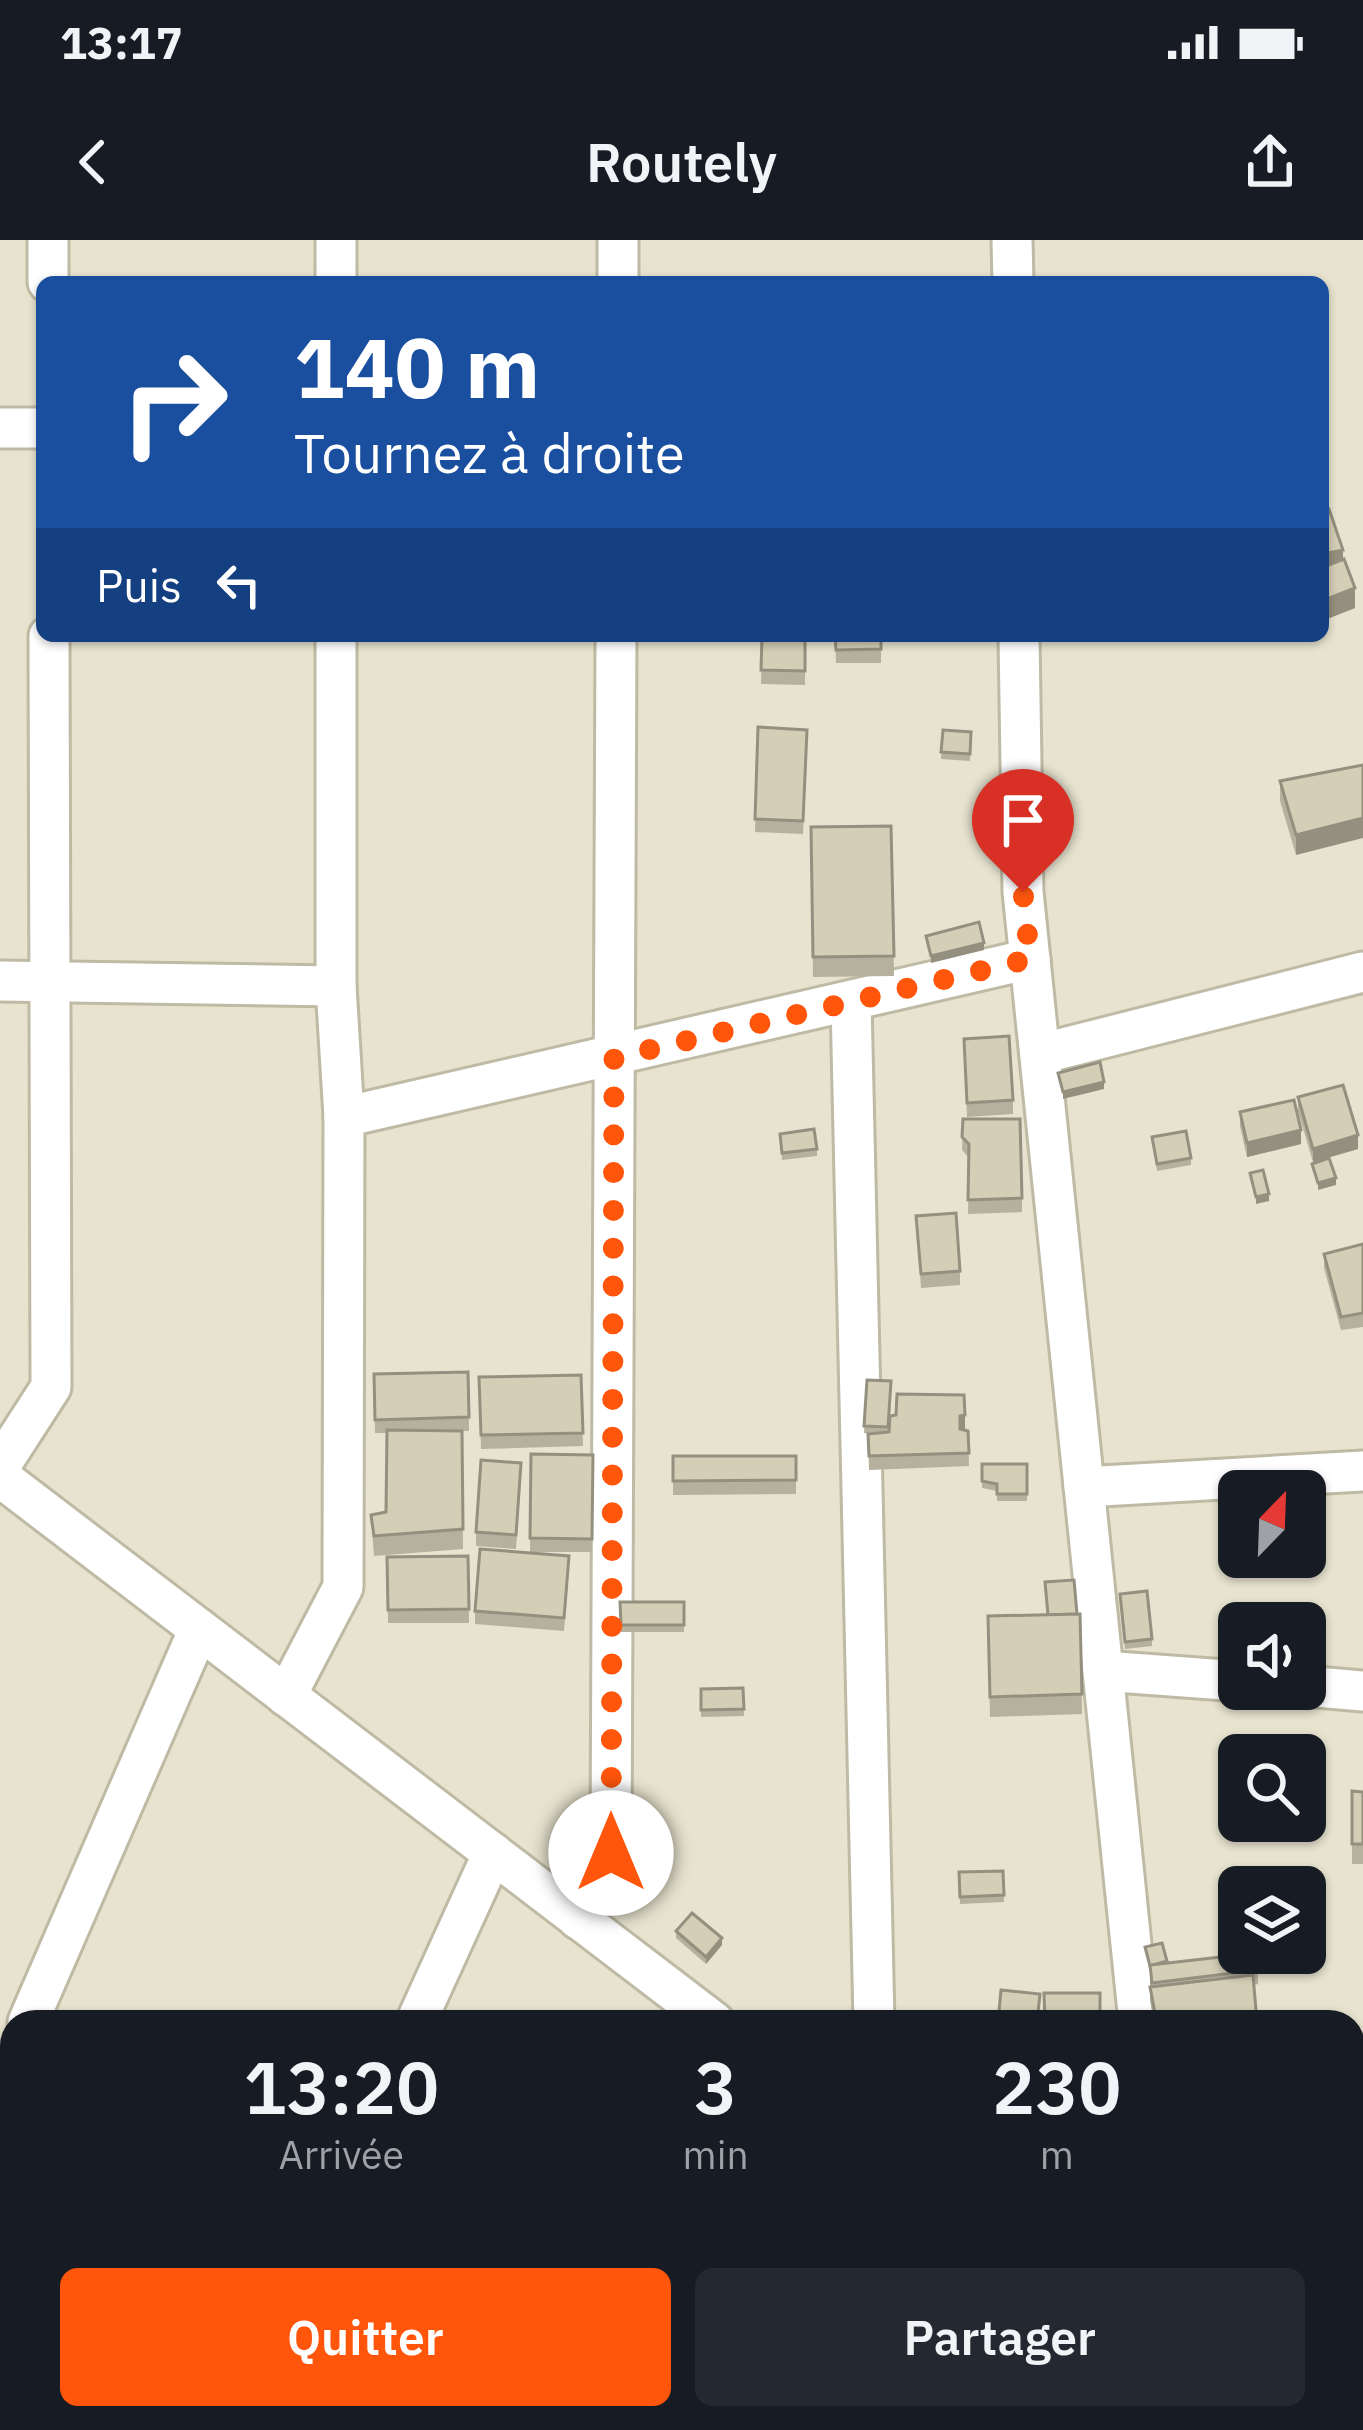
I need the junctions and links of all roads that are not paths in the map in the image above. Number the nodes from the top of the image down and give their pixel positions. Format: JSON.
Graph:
{"nodes":[{"id":1,"x":48,"y":240,"type":"edge"},
{"id":2,"x":336,"y":240,"type":"edge"},
{"id":3,"x":618,"y":240,"type":"edge"},
{"id":4,"x":1012,"y":240,"type":"edge"},
{"id":5,"x":48,"y":276,"type":"edge"},
{"id":6,"x":336,"y":276,"type":"edge"},
{"id":7,"x":618,"y":276,"type":"edge"},
{"id":8,"x":1012,"y":276,"type":"edge"},
{"id":9,"x":0,"y":428,"type":"edge"},
{"id":10,"x":36,"y":428,"type":"edge"},
{"id":11,"x":49,"y":642,"type":"edge"},
{"id":12,"x":336,"y":642,"type":"edge"},
{"id":13,"x":616,"y":642,"type":"edge"},
{"id":14,"x":1018,"y":642,"type":"edge"},
{"id":15,"x":1030,"y":959,"type":"junction"},
{"id":16,"x":1363,"y":972,"type":"edge"},
{"id":17,"x":0,"y":981,"type":"edge"},
{"id":18,"x":50,"y":982,"type":"junction"},
{"id":19,"x":336,"y":986,"type":"junction"},
{"id":20,"x":850,"y":1000,"type":"junction"},
{"id":21,"x":1040,"y":1054,"type":"junction"},
{"id":22,"x":614,"y":1058,"type":"junction"},
{"id":23,"x":344,"y":1117,"type":"junction"},
{"id":24,"x":0,"y":1466,"type":"edge"},
{"id":25,"x":1363,"y":1471,"type":"edge"},
{"id":26,"x":0,"y":1477,"type":"edge"},
{"id":27,"x":1084,"y":1487,"type":"junction"},
{"id":28,"x":199,"y":1629,"type":"junction"},
{"id":29,"x":1102,"y":1671,"type":"junction"},
{"id":30,"x":1218,"y":1679,"type":"edge"},
{"id":31,"x":1326,"y":1687,"type":"edge"},
{"id":32,"x":1363,"y":1690,"type":"edge"},
{"id":33,"x":286,"y":1696,"type":"junction"},
{"id":34,"x":493,"y":1853,"type":"junction"},
{"id":35,"x":578,"y":1919,"type":"junction"},
{"id":36,"x":33,"y":2010,"type":"edge"},
{"id":37,"x":421,"y":2010,"type":"edge"},
{"id":38,"x":698,"y":2010,"type":"edge"},
{"id":39,"x":874,"y":2010,"type":"edge"},
{"id":40,"x":1138,"y":2010,"type":"edge"}],
"edges":[{"from":1,"to":5,"type":"street"},
{"from":2,"to":6,"type":"street"},
{"from":3,"to":7,"type":"street"},
{"from":4,"to":8,"type":"street"},
{"from":9,"to":10,"type":"street"},
{"from":11,"to":18,"type":"street"},
{"from":12,"to":19,"type":"street"},
{"from":13,"to":22,"type":"street"},
{"from":14,"to":15,"type":"street"},
{"from":15,"to":20,"type":"street"},
{"from":15,"to":21,"type":"street"},
{"from":16,"to":21,"type":"street"},
{"from":17,"to":18,"type":"street"},
{"from":18,"to":19,"type":"street"},
{"from":18,"to":24,"type":"street"},
{"from":19,"to":23,"type":"street"},
{"from":20,"to":22,"type":"street"},
{"from":20,"to":39,"type":"street"},
{"from":21,"to":27,"type":"street"},
{"from":22,"to":23,"type":"street"},
{"from":22,"to":35,"type":"street"},
{"from":23,"to":33,"type":"street"},
{"from":25,"to":27,"type":"street"},
{"from":26,"to":28,"type":"street"},
{"from":27,"to":29,"type":"street"},
{"from":28,"to":33,"type":"street"},
{"from":28,"to":36,"type":"street"},
{"from":29,"to":30,"type":"street"},
{"from":29,"to":40,"type":"street"},
{"from":31,"to":32,"type":"street"},
{"from":33,"to":34,"type":"street"},
{"from":34,"to":35,"type":"street"},
{"from":34,"to":37,"type":"street"},
{"from":35,"to":38,"type":"street"}]}
